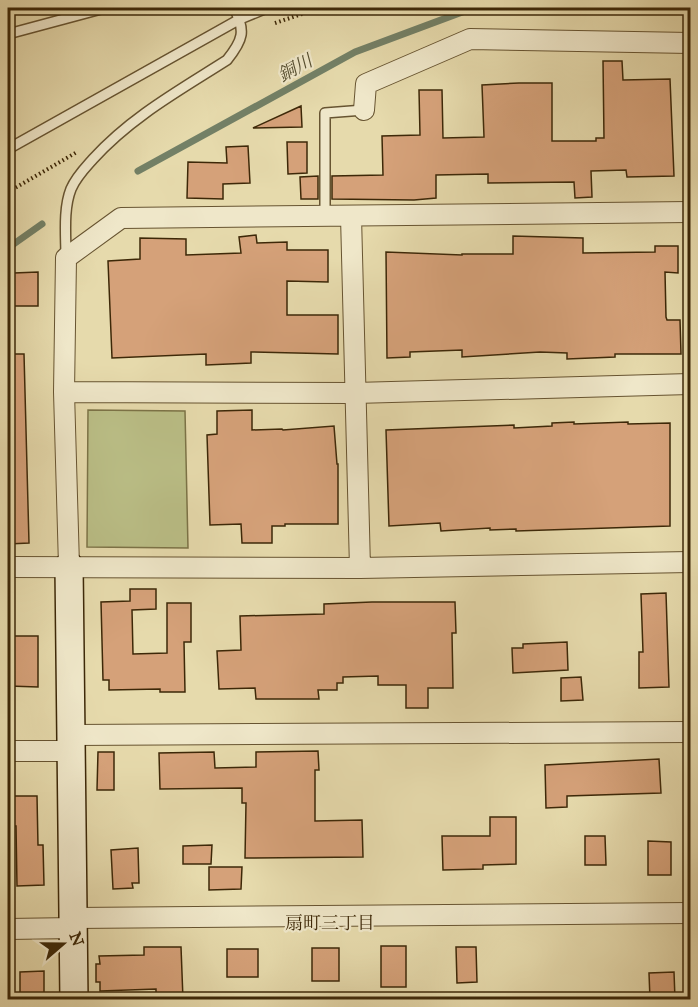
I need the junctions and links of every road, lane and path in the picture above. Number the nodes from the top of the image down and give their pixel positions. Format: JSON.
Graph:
{"nodes":[{"id":1,"x":105,"y":8,"type":"edge"},
{"id":2,"x":234,"y":8,"type":"edge"},
{"id":3,"x":267,"y":8,"type":"edge"},
{"id":4,"x":320,"y":8,"type":"edge"},
{"id":5,"x":240,"y":19,"type":"junction"},
{"id":6,"x":8,"y":34,"type":"edge"},
{"id":7,"x":243,"y":34,"type":"junction"},
{"id":8,"x":690,"y":42,"type":"edge"},
{"id":9,"x":364,"y":110,"type":"joint"},
{"id":10,"x":8,"y":149,"type":"edge"},
{"id":11,"x":690,"y":213,"type":"edge"},
{"id":12,"x":325,"y":216,"type":"junction"},
{"id":13,"x":351,"y":216,"type":"junction"},
{"id":14,"x":66,"y":258,"type":"junction"},
{"id":15,"x":690,"y":384,"type":"edge"},
{"id":16,"x":64,"y":392,"type":"junction"},
{"id":17,"x":355,"y":393,"type":"junction"},
{"id":18,"x":690,"y":562,"type":"edge"},
{"id":19,"x":69,"y":566,"type":"junction"},
{"id":20,"x":8,"y":567,"type":"edge"},
{"id":21,"x":360,"y":568,"type":"junction"},
{"id":22,"x":690,"y":732,"type":"edge"},
{"id":23,"x":71,"y":743,"type":"junction"},
{"id":24,"x":8,"y":751,"type":"edge"},
{"id":25,"x":690,"y":913,"type":"edge"},
{"id":26,"x":74,"y":923,"type":"junction"},
{"id":27,"x":8,"y":929,"type":"edge"},
{"id":28,"x":74,"y":999,"type":"edge"}],
"edges":[{"from":1,"to":6,"type":"lane"},
{"from":2,"to":5,"type":"lane"},
{"from":3,"to":5,"type":"lane"},
{"from":4,"to":7,"type":"path"},
{"from":5,"to":7,"type":"lane"},
{"from":5,"to":10,"type":"lane"},
{"from":7,"to":14,"type":"lane"},
{"from":8,"to":9,"type":"street"},
{"from":9,"to":12,"type":"lane"},
{"from":11,"to":13,"type":"street"},
{"from":12,"to":13,"type":"street"},
{"from":12,"to":14,"type":"street"},
{"from":13,"to":17,"type":"street"},
{"from":14,"to":16,"type":"street"},
{"from":15,"to":17,"type":"street"},
{"from":16,"to":17,"type":"street"},
{"from":16,"to":19,"type":"street"},
{"from":17,"to":21,"type":"street"},
{"from":18,"to":21,"type":"street"},
{"from":19,"to":20,"type":"street"},
{"from":19,"to":21,"type":"street"},
{"from":19,"to":23,"type":"street"},
{"from":22,"to":23,"type":"street"},
{"from":23,"to":24,"type":"street"},
{"from":23,"to":26,"type":"street"},
{"from":25,"to":26,"type":"street"},
{"from":26,"to":27,"type":"street"},
{"from":26,"to":28,"type":"street"}]}
